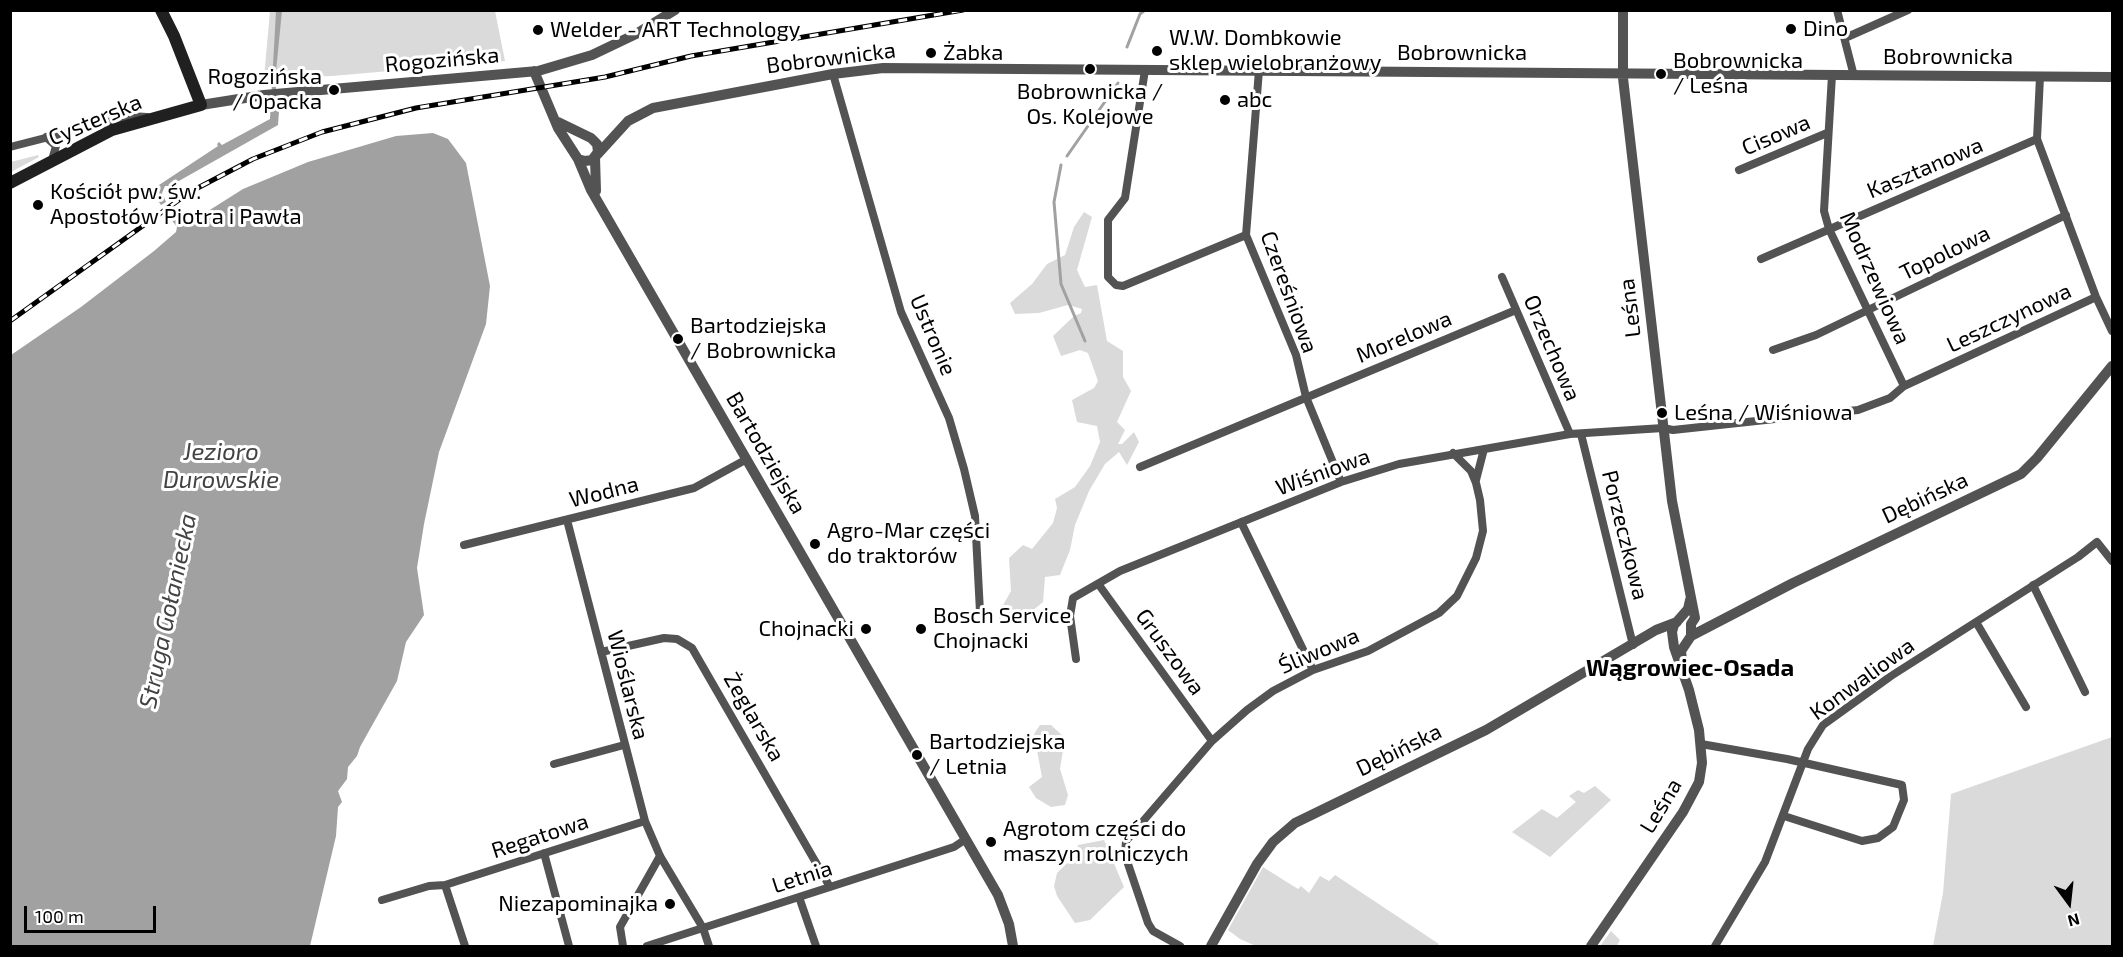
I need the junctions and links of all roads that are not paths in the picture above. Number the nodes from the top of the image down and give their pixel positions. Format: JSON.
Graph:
{"nodes":[{"id":1,"x":161,"y":10,"type":"edge"},
{"id":2,"x":675,"y":10,"type":"edge"},
{"id":3,"x":1623,"y":10,"type":"edge"},
{"id":4,"x":1837,"y":10,"type":"edge"},
{"id":5,"x":1908,"y":10,"type":"edge"},
{"id":6,"x":1845,"y":38,"type":"junction"},
{"id":7,"x":1145,"y":70,"type":"junction"},
{"id":8,"x":1259,"y":70,"type":"junction"},
{"id":9,"x":534,"y":71,"type":"junction"},
{"id":10,"x":1623,"y":73,"type":"junction"},
{"id":11,"x":833,"y":74,"type":"junction"},
{"id":12,"x":1832,"y":75,"type":"junction"},
{"id":13,"x":1854,"y":75,"type":"junction"},
{"id":14,"x":2040,"y":77,"type":"junction"},
{"id":15,"x":2112,"y":77,"type":"edge"},
{"id":16,"x":201,"y":105,"type":"junction"},
{"id":17,"x":150,"y":118,"type":"junction"},
{"id":18,"x":558,"y":122,"type":"junction"},
{"id":19,"x":1827,"y":134,"type":"junction"},
{"id":20,"x":46,"y":137,"type":"junction"},
{"id":21,"x":590,"y":139,"type":"junction"},
{"id":22,"x":611,"y":139,"type":"junction"},
{"id":23,"x":2037,"y":139,"type":"junction"},
{"id":24,"x":10,"y":147,"type":"edge"},
{"id":25,"x":576,"y":155,"type":"junction"},
{"id":26,"x":596,"y":156,"type":"junction"},
{"id":27,"x":52,"y":160,"type":"junction"},
{"id":28,"x":1739,"y":170,"type":"dead end"},
{"id":29,"x":10,"y":183,"type":"edge"},
{"id":30,"x":600,"y":203,"type":"junction"},
{"id":31,"x":2066,"y":215,"type":"junction"},
{"id":32,"x":1829,"y":229,"type":"junction"},
{"id":33,"x":1246,"y":235,"type":"junction"},
{"id":34,"x":1761,"y":259,"type":"dead end"},
{"id":35,"x":1502,"y":277,"type":"dead end"},
{"id":36,"x":2096,"y":297,"type":"junction"},
{"id":37,"x":1516,"y":310,"type":"junction"},
{"id":38,"x":1868,"y":310,"type":"junction"},
{"id":39,"x":2112,"y":331,"type":"edge"},
{"id":40,"x":1773,"y":350,"type":"dead end"},
{"id":41,"x":2112,"y":366,"type":"edge"},
{"id":42,"x":1904,"y":386,"type":"junction"},
{"id":43,"x":1306,"y":397,"type":"junction"},
{"id":44,"x":1664,"y":428,"type":"junction"},
{"id":45,"x":1570,"y":434,"type":"junction"},
{"id":46,"x":1581,"y":434,"type":"junction"},
{"id":47,"x":1484,"y":449,"type":"junction"},
{"id":48,"x":1453,"y":453,"type":"junction"},
{"id":49,"x":747,"y":459,"type":"junction"},
{"id":50,"x":1140,"y":467,"type":"dead end"},
{"id":51,"x":1341,"y":482,"type":"junction"},
{"id":52,"x":1476,"y":483,"type":"junction"},
{"id":53,"x":567,"y":520,"type":"junction"},
{"id":54,"x":1241,"y":522,"type":"junction"},
{"id":55,"x":465,"y":545,"type":"dead end"},
{"id":56,"x":2112,"y":561,"type":"edge"},
{"id":57,"x":1099,"y":585,"type":"junction"},
{"id":58,"x":2033,"y":585,"type":"junction"},
{"id":59,"x":1690,"y":599,"type":"junction"},
{"id":60,"x":980,"y":612,"type":"dead end"},
{"id":61,"x":1678,"y":621,"type":"junction"},
{"id":62,"x":1976,"y":622,"type":"junction"},
{"id":63,"x":1689,"y":633,"type":"junction"},
{"id":64,"x":1650,"y":636,"type":"junction"},
{"id":65,"x":1674,"y":636,"type":"junction"},
{"id":66,"x":1634,"y":645,"type":"junction"},
{"id":67,"x":601,"y":652,"type":"junction"},
{"id":68,"x":1076,"y":659,"type":"dead end"},
{"id":69,"x":1683,"y":669,"type":"junction"},
{"id":70,"x":1313,"y":670,"type":"junction"},
{"id":71,"x":2085,"y":692,"type":"dead end"},
{"id":72,"x":2026,"y":707,"type":"dead end"},
{"id":73,"x":1212,"y":741,"type":"junction"},
{"id":74,"x":1701,"y":744,"type":"junction"},
{"id":75,"x":624,"y":745,"type":"junction"},
{"id":76,"x":554,"y":764,"type":"dead end"},
{"id":77,"x":1803,"y":764,"type":"junction"},
{"id":78,"x":1784,"y":816,"type":"junction"},
{"id":79,"x":645,"y":821,"type":"junction"},
{"id":80,"x":966,"y":840,"type":"junction"},
{"id":81,"x":544,"y":853,"type":"junction"},
{"id":82,"x":660,"y":856,"type":"junction"},
{"id":83,"x":445,"y":885,"type":"junction"},
{"id":84,"x":830,"y":887,"type":"junction"},
{"id":85,"x":799,"y":897,"type":"junction"},
{"id":86,"x":382,"y":900,"type":"dead end"},
{"id":87,"x":703,"y":928,"type":"junction"},
{"id":88,"x":465,"y":946,"type":"edge"},
{"id":89,"x":569,"y":946,"type":"edge"},
{"id":90,"x":622,"y":946,"type":"edge"},
{"id":91,"x":647,"y":946,"type":"edge"},
{"id":92,"x":709,"y":946,"type":"edge"},
{"id":93,"x":816,"y":946,"type":"edge"},
{"id":94,"x":1013,"y":946,"type":"edge"},
{"id":95,"x":1180,"y":946,"type":"edge"},
{"id":96,"x":1211,"y":946,"type":"edge"},
{"id":97,"x":1591,"y":946,"type":"edge"},
{"id":98,"x":1715,"y":946,"type":"edge"}],
"edges":[{"from":1,"to":16,"type":"main road"},
{"from":2,"to":9,"type":"street","name":"Rogozińska"},
{"from":3,"to":10,"type":"street","name":"Leśna"},
{"from":4,"to":6,"type":"street"},
{"from":5,"to":6,"type":"street"},
{"from":6,"to":13,"type":"street"},
{"from":7,"to":8,"type":"street","name":"Bobrownicka"},
{"from":7,"to":11,"type":"street","name":"Bobrownicka"},
{"from":7,"to":33,"type":"street"},
{"from":8,"to":10,"type":"street","name":"Bobrownicka"},
{"from":8,"to":33,"type":"street","name":"Czereśniowa"},
{"from":9,"to":16,"type":"street","name":"Rogozińska"},
{"from":9,"to":18,"type":"street","name":"Bartodziejska"},
{"from":10,"to":12,"type":"street","name":"Bobrownicka"},
{"from":10,"to":44,"type":"street","name":"Leśna"},
{"from":11,"to":22,"type":"street","name":"Bobrownicka"},
{"from":11,"to":60,"type":"street","name":"Ustronie"},
{"from":12,"to":13,"type":"street","name":"Bobrownicka"},
{"from":12,"to":19,"type":"street","name":"Modrzewiowa"},
{"from":13,"to":14,"type":"street","name":"Bobrownicka"},
{"from":14,"to":15,"type":"street","name":"Bobrownicka"},
{"from":14,"to":23,"type":"street","name":"Leszczynowa"},
{"from":16,"to":17,"type":"main road","name":"Cysterska"},
{"from":17,"to":20,"type":"street"},
{"from":17,"to":27,"type":"main road","name":"Cysterska"},
{"from":18,"to":21,"type":"street"},
{"from":18,"to":25,"type":"street","name":"Bartodziejska"},
{"from":19,"to":28,"type":"street","name":"Cisowa"},
{"from":19,"to":32,"type":"street","name":"Modrzewiowa"},
{"from":20,"to":24,"type":"street"},
{"from":20,"to":27,"type":"street"},
{"from":21,"to":22,"type":"street"},
{"from":21,"to":25,"type":"street"},
{"from":21,"to":26,"type":"street","name":"Bartodziejska"},
{"from":22,"to":26,"type":"street","name":"Bobrownicka"},
{"from":23,"to":31,"type":"street","name":"Leszczynowa"},
{"from":23,"to":32,"type":"street","name":"Kasztanowa"},
{"from":25,"to":26,"type":"street"},
{"from":25,"to":30,"type":"street","name":"Bartodziejska"},
{"from":26,"to":30,"type":"street","name":"Bartodziejska"},
{"from":27,"to":29,"type":"main road","name":"Cysterska"},
{"from":30,"to":49,"type":"street","name":"Bartodziejska"},
{"from":31,"to":36,"type":"street","name":"Leszczynowa"},
{"from":31,"to":38,"type":"street","name":"Topolowa"},
{"from":32,"to":34,"type":"street","name":"Kasztanowa"},
{"from":32,"to":38,"type":"street","name":"Modrzewiowa"},
{"from":33,"to":43,"type":"street","name":"Czereśniowa"},
{"from":35,"to":37,"type":"street","name":"Orzechowa"},
{"from":36,"to":39,"type":"street","name":"Leszczynowa"},
{"from":36,"to":42,"type":"street","name":"Leszczynowa"},
{"from":37,"to":43,"type":"street","name":"Morelowa"},
{"from":37,"to":45,"type":"street","name":"Orzechowa"},
{"from":38,"to":40,"type":"street","name":"Topolowa"},
{"from":38,"to":42,"type":"street","name":"Modrzewiowa"},
{"from":41,"to":63,"type":"street","name":"Dębińska"},
{"from":42,"to":44,"type":"street","name":"Leszczynowa"},
{"from":43,"to":50,"type":"street","name":"Morelowa"},
{"from":43,"to":51,"type":"street","name":"Czereśniowa"},
{"from":44,"to":46,"type":"street","name":"Wiśniowa"},
{"from":44,"to":59,"type":"street","name":"Leśna"},
{"from":45,"to":46,"type":"street","name":"Wiśniowa"},
{"from":45,"to":47,"type":"street","name":"Wiśniowa"},
{"from":46,"to":66,"type":"street","name":"Porzeczkowa"},
{"from":47,"to":48,"type":"street","name":"Wiśniowa"},
{"from":47,"to":52,"type":"street","name":"Śliwowa"},
{"from":48,"to":51,"type":"street","name":"Wiśniowa"},
{"from":48,"to":52,"type":"street","name":"Śliwowa"},
{"from":49,"to":53,"type":"street","name":"Wodna"},
{"from":49,"to":80,"type":"street","name":"Bartodziejska"},
{"from":51,"to":54,"type":"street","name":"Wiśniowa"},
{"from":52,"to":70,"type":"street","name":"Śliwowa"},
{"from":53,"to":55,"type":"street","name":"Wodna"},
{"from":53,"to":67,"type":"street","name":"Wioślarska"},
{"from":54,"to":57,"type":"street","name":"Wiśniowa"},
{"from":54,"to":70,"type":"street"},
{"from":56,"to":58,"type":"street","name":"Konwaliowa"},
{"from":57,"to":68,"type":"street","name":"Wiśniowa"},
{"from":57,"to":73,"type":"street","name":"Gruszowa"},
{"from":58,"to":62,"type":"street","name":"Konwaliowa"},
{"from":58,"to":71,"type":"street"},
{"from":59,"to":61,"type":"street"},
{"from":59,"to":63,"type":"street","name":"Leśna"},
{"from":61,"to":63,"type":"street"},
{"from":61,"to":64,"type":"street","name":"Dębińska"},
{"from":61,"to":65,"type":"street"},
{"from":62,"to":72,"type":"street"},
{"from":62,"to":77,"type":"street","name":"Konwaliowa"},
{"from":63,"to":65,"type":"street","name":"Dębińska"},
{"from":63,"to":69,"type":"street","name":"Leśna"},
{"from":64,"to":65,"type":"street","name":"Dębińska"},
{"from":64,"to":66,"type":"street","name":"Dębińska"},
{"from":65,"to":69,"type":"street","name":"Leśna"},
{"from":66,"to":96,"type":"street","name":"Dębińska"},
{"from":67,"to":75,"type":"street","name":"Wioślarska"},
{"from":67,"to":84,"type":"street","name":"Żeglarska"},
{"from":69,"to":74,"type":"street","name":"Leśna"},
{"from":70,"to":73,"type":"street","name":"Śliwowa"},
{"from":73,"to":95,"type":"street","name":"Śliwowa"},
{"from":74,"to":77,"type":"street"},
{"from":74,"to":97,"type":"street","name":"Leśna"},
{"from":75,"to":76,"type":"street"},
{"from":75,"to":79,"type":"street","name":"Wioślarska"},
{"from":77,"to":78,"type":"street","name":"Konwaliowa"},
{"from":77,"to":78,"type":"street"},
{"from":78,"to":98,"type":"street","name":"Konwaliowa"},
{"from":79,"to":81,"type":"street","name":"Regatowa"},
{"from":79,"to":82,"type":"street","name":"Wioślarska"},
{"from":80,"to":84,"type":"street","name":"Letnia"},
{"from":80,"to":94,"type":"street","name":"Bartodziejska"},
{"from":81,"to":83,"type":"street","name":"Regatowa"},
{"from":81,"to":89,"type":"street"},
{"from":82,"to":87,"type":"street","name":"Wioślarska"},
{"from":82,"to":90,"type":"street"},
{"from":83,"to":86,"type":"street","name":"Regatowa"},
{"from":83,"to":88,"type":"street"},
{"from":84,"to":85,"type":"street","name":"Letnia"},
{"from":85,"to":87,"type":"street","name":"Letnia"},
{"from":85,"to":93,"type":"street"},
{"from":87,"to":91,"type":"street","name":"Letnia"},
{"from":87,"to":92,"type":"street","name":"Wioślarska"}]}
